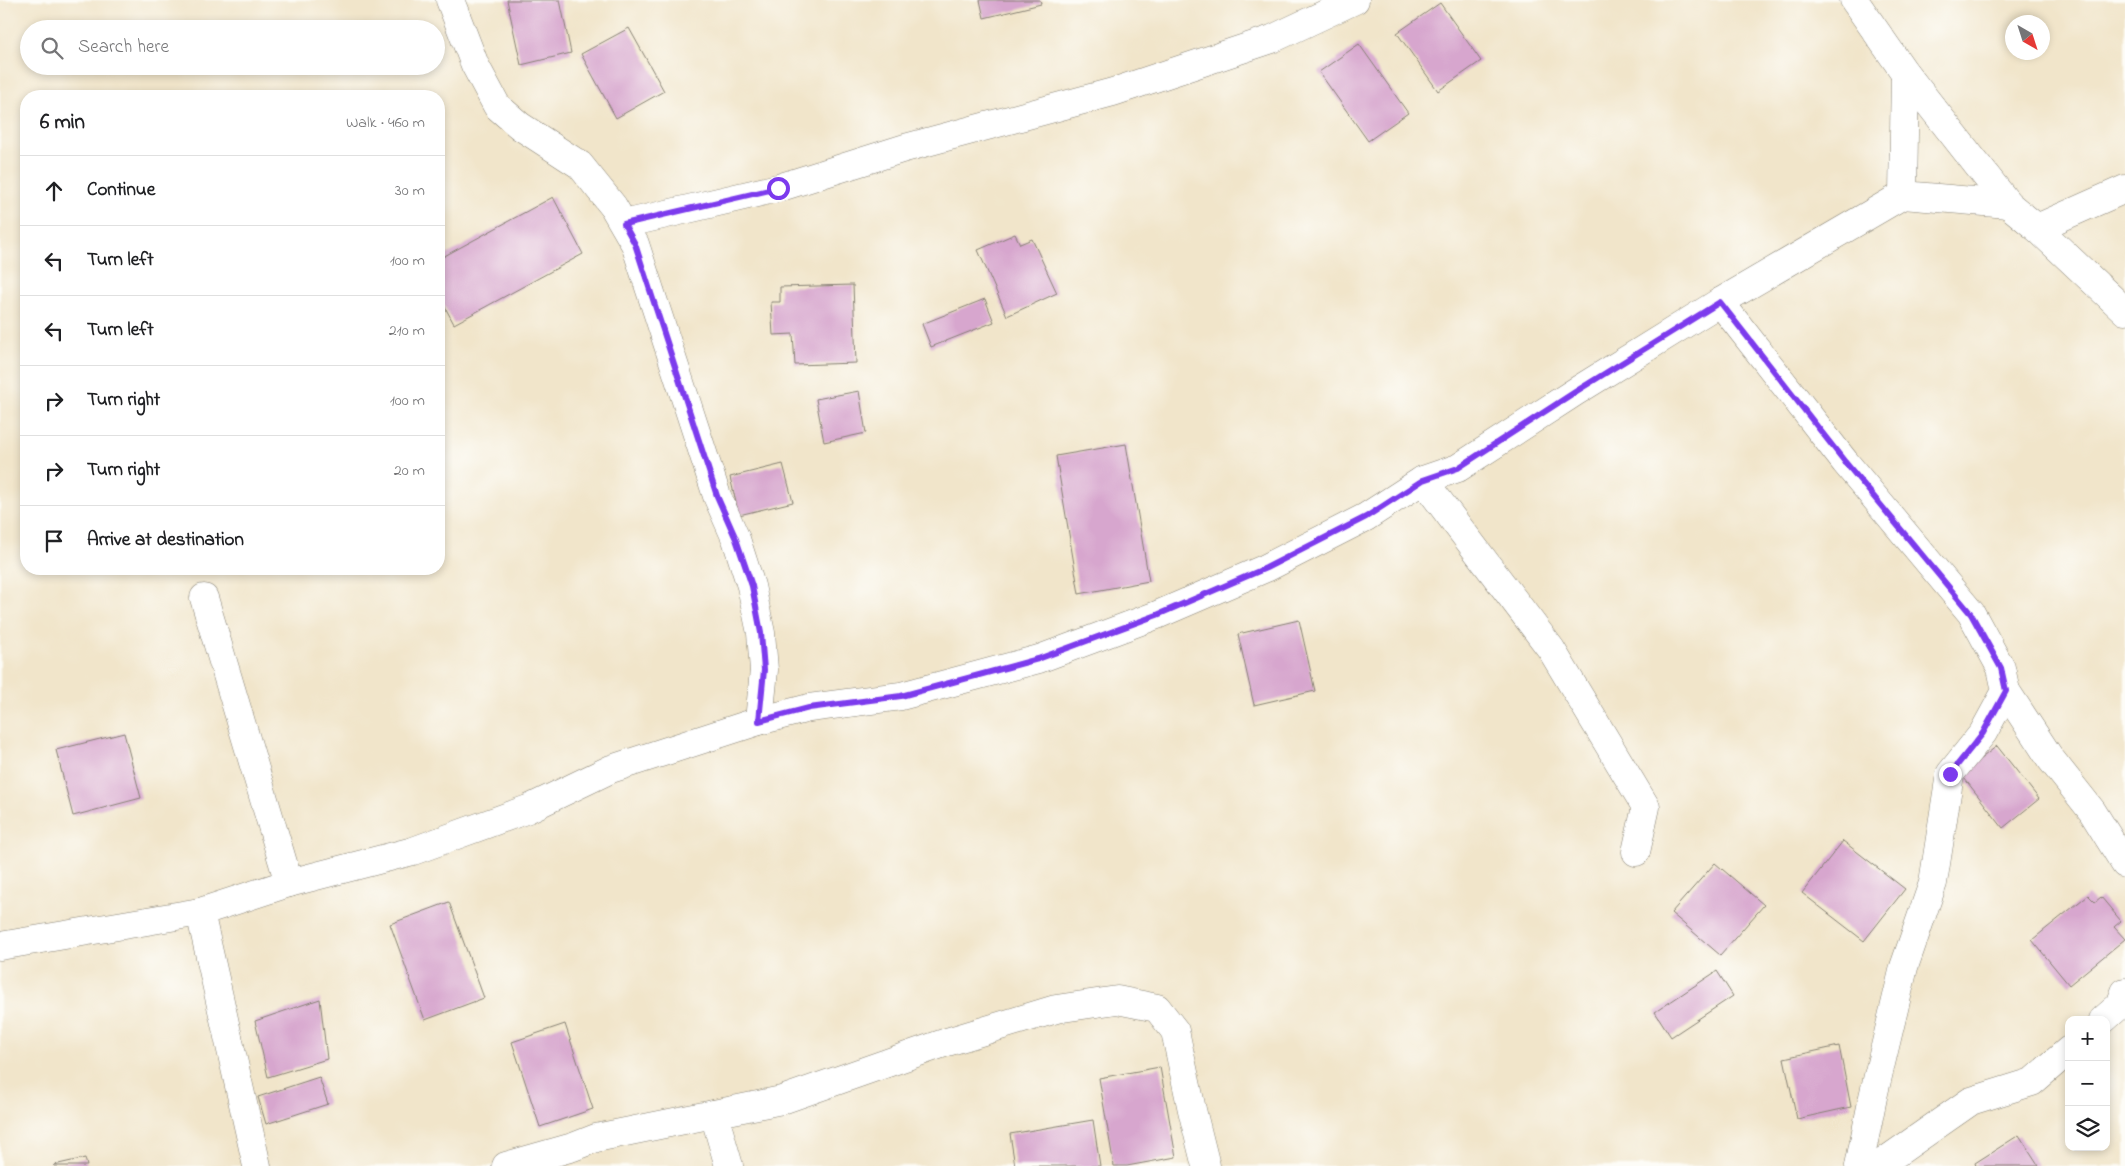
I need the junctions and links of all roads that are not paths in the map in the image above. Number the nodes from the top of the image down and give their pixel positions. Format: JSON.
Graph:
{"nodes":[{"id":1,"x":450,"y":0,"type":"edge"},
{"id":2,"x":1355,"y":0,"type":"edge"},
{"id":3,"x":1854,"y":0,"type":"edge"},
{"id":4,"x":1905,"y":73,"type":"junction"},
{"id":5,"x":2125,"y":189,"type":"edge"},
{"id":6,"x":1903,"y":195,"type":"junction"},
{"id":7,"x":2008,"y":204,"type":"junction"},
{"id":8,"x":624,"y":224,"type":"junction"},
{"id":9,"x":2037,"y":228,"type":"junction"},
{"id":10,"x":1720,"y":302,"type":"junction"},
{"id":11,"x":2125,"y":311,"type":"edge"},
{"id":12,"x":1423,"y":480,"type":"junction"},
{"id":13,"x":204,"y":598,"type":"dead end"},
{"id":14,"x":2006,"y":691,"type":"junction"},
{"id":15,"x":759,"y":721,"type":"junction"},
{"id":16,"x":1636,"y":852,"type":"dead end"},
{"id":17,"x":2125,"y":864,"type":"edge"},
{"id":18,"x":289,"y":882,"type":"junction"},
{"id":19,"x":200,"y":912,"type":"junction"},
{"id":20,"x":0,"y":946,"type":"edge"},
{"id":21,"x":2125,"y":992,"type":"edge"},
{"id":22,"x":2107,"y":1016,"type":"edge"},
{"id":23,"x":2065,"y":1053,"type":"edge"},
{"id":24,"x":714,"y":1114,"type":"junction"},
{"id":25,"x":257,"y":1166,"type":"edge"},
{"id":26,"x":506,"y":1166,"type":"edge"},
{"id":27,"x":729,"y":1166,"type":"edge"},
{"id":28,"x":1206,"y":1166,"type":"edge"},
{"id":29,"x":1859,"y":1166,"type":"edge"},
{"id":30,"x":1878,"y":1166,"type":"edge"}],
"edges":[{"from":1,"to":8,"type":"street"},
{"from":2,"to":8,"type":"street"},
{"from":3,"to":4,"type":"street"},
{"from":4,"to":6,"type":"street"},
{"from":4,"to":7,"type":"street"},
{"from":5,"to":9,"type":"street"},
{"from":6,"to":7,"type":"street"},
{"from":6,"to":10,"type":"street"},
{"from":7,"to":9,"type":"street"},
{"from":8,"to":15,"type":"street"},
{"from":9,"to":11,"type":"street"},
{"from":10,"to":12,"type":"street"},
{"from":10,"to":14,"type":"street"},
{"from":12,"to":15,"type":"street"},
{"from":12,"to":16,"type":"street"},
{"from":13,"to":18,"type":"street"},
{"from":14,"to":17,"type":"street"},
{"from":14,"to":29,"type":"street"},
{"from":15,"to":18,"type":"street"},
{"from":18,"to":19,"type":"street"},
{"from":19,"to":20,"type":"street"},
{"from":19,"to":25,"type":"street"},
{"from":21,"to":22,"type":"street"},
{"from":23,"to":30,"type":"street"},
{"from":24,"to":26,"type":"street"},
{"from":24,"to":27,"type":"street"},
{"from":24,"to":28,"type":"street"}]}
